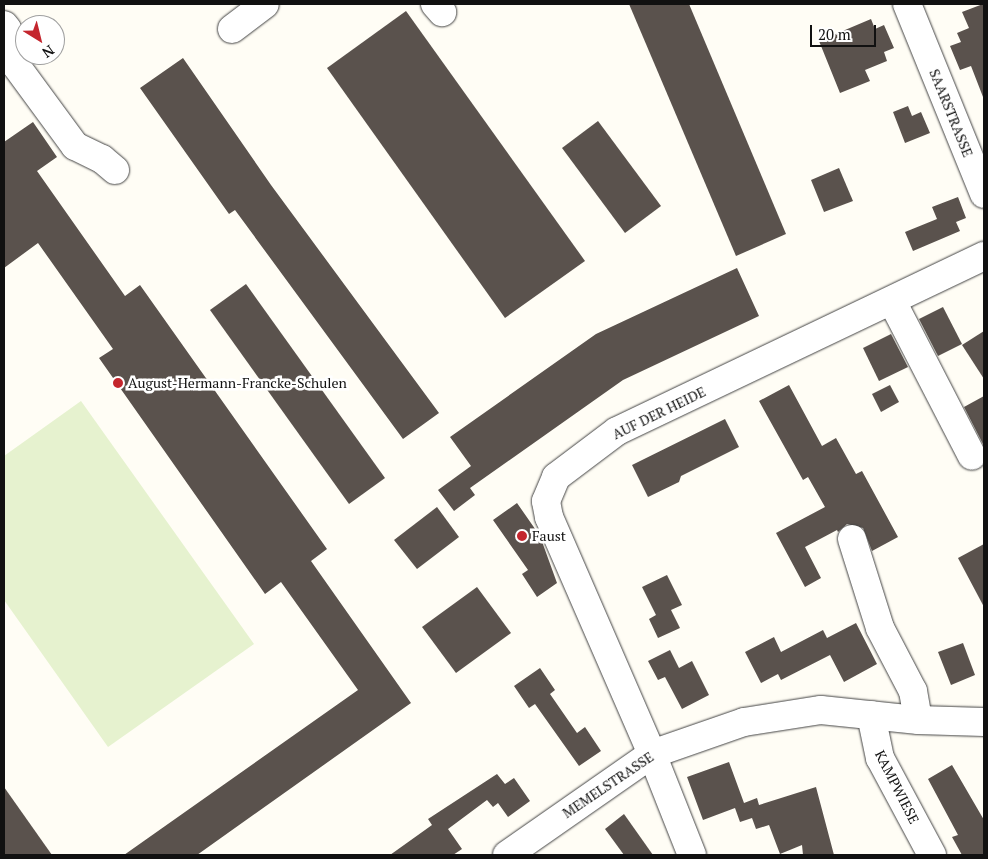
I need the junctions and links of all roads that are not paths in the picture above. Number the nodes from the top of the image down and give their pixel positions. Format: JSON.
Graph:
{"nodes":[{"id":1,"x":265,"y":4,"type":"edge"},
{"id":2,"x":907,"y":4,"type":"edge"},
{"id":3,"x":4,"y":25,"type":"edge"},
{"id":4,"x":232,"y":29,"type":"dead end"},
{"id":5,"x":115,"y":170,"type":"dead end"},
{"id":6,"x":984,"y":194,"type":"edge"},
{"id":7,"x":984,"y":256,"type":"edge"},
{"id":8,"x":892,"y":301,"type":"junction"},
{"id":9,"x":972,"y":456,"type":"dead end"},
{"id":10,"x":852,"y":539,"type":"dead end"},
{"id":11,"x":871,"y":715,"type":"junction"},
{"id":12,"x":918,"y":720,"type":"junction"},
{"id":13,"x":984,"y":722,"type":"edge"},
{"id":14,"x":652,"y":754,"type":"junction"},
{"id":15,"x":507,"y":855,"type":"edge"},
{"id":16,"x":692,"y":855,"type":"edge"},
{"id":17,"x":932,"y":855,"type":"edge"}],
"edges":[{"from":1,"to":4,"type":"street"},
{"from":2,"to":6,"type":"street","name":"SAARSTRASSE"},
{"from":3,"to":5,"type":"street"},
{"from":7,"to":8,"type":"street","name":"AUF DER HEIDE"},
{"from":8,"to":9,"type":"street"},
{"from":8,"to":14,"type":"street","name":"AUF DER HEIDE"},
{"from":10,"to":12,"type":"street"},
{"from":11,"to":12,"type":"street","name":"MEMELSTRASSE"},
{"from":11,"to":14,"type":"street","name":"MEMELSTRASSE"},
{"from":11,"to":17,"type":"street","name":"KAMPWIESE"},
{"from":12,"to":13,"type":"street","name":"MEMELSTRASSE"},
{"from":14,"to":15,"type":"street","name":"MEMELSTRASSE"},
{"from":14,"to":16,"type":"street","name":"AUF DER HEIDE"}]}
